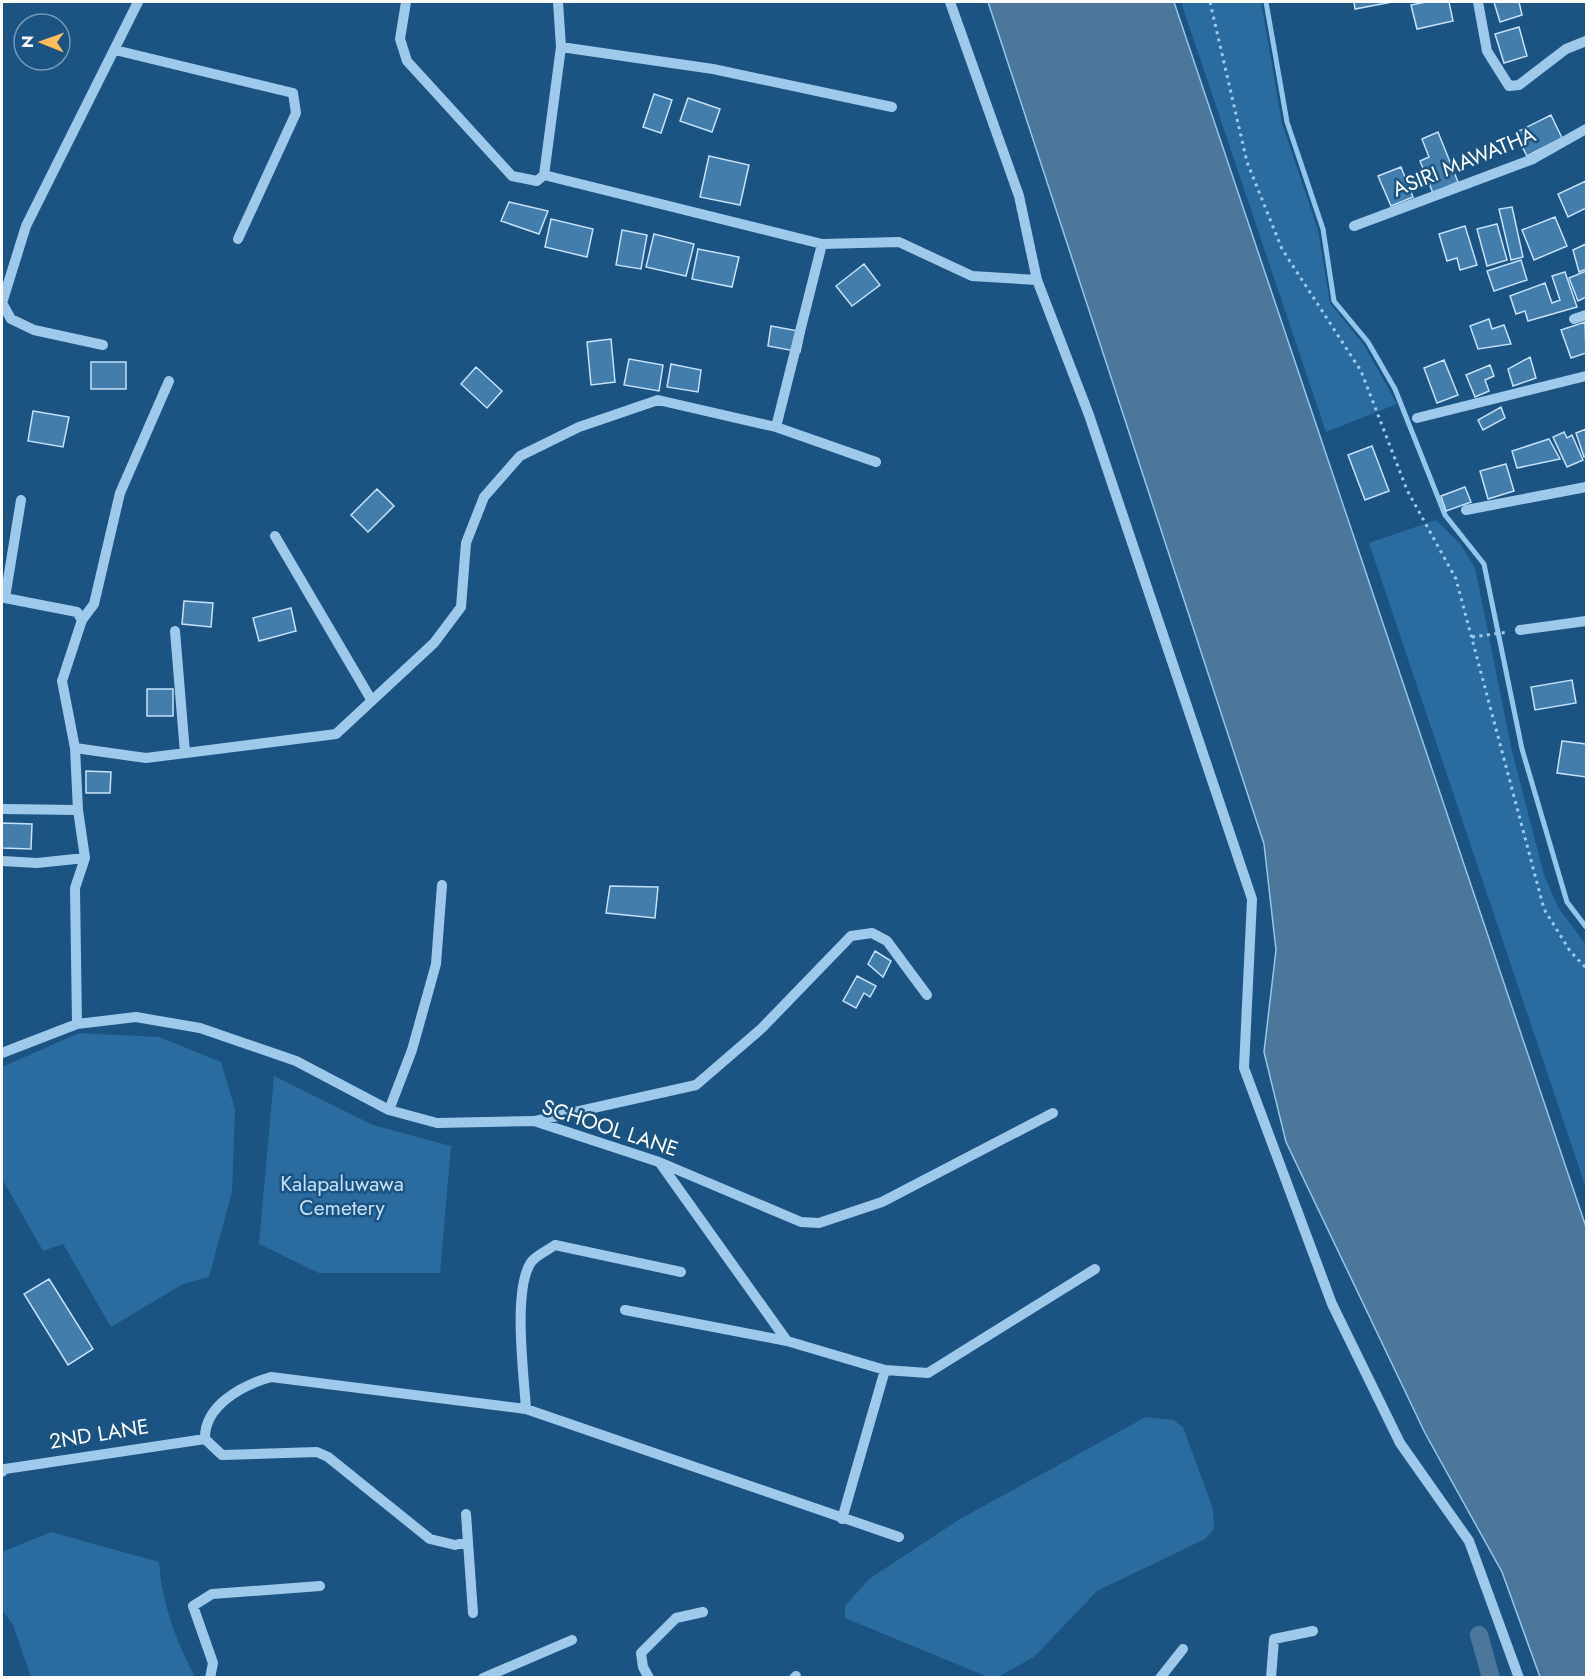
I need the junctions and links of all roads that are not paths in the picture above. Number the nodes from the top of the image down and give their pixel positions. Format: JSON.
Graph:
{"nodes":[{"id":1,"x":138,"y":2,"type":"edge"},
{"id":2,"x":406,"y":2,"type":"edge"},
{"id":3,"x":558,"y":2,"type":"edge"},
{"id":4,"x":950,"y":2,"type":"edge"},
{"id":5,"x":1478,"y":2,"type":"edge"},
{"id":6,"x":1587,"y":41,"type":"edge"},
{"id":7,"x":561,"y":46,"type":"junction"},
{"id":8,"x":115,"y":50,"type":"junction"},
{"id":9,"x":892,"y":107,"type":"dead end"},
{"id":10,"x":1587,"y":129,"type":"edge"},
{"id":11,"x":544,"y":175,"type":"junction"},
{"id":12,"x":1354,"y":226,"type":"dead end"},
{"id":13,"x":238,"y":239,"type":"dead end"},
{"id":14,"x":822,"y":244,"type":"junction"},
{"id":15,"x":1037,"y":280,"type":"junction"},
{"id":16,"x":1587,"y":315,"type":"edge"},
{"id":17,"x":1574,"y":319,"type":"dead end"},
{"id":18,"x":103,"y":345,"type":"dead end"},
{"id":19,"x":1587,"y":376,"type":"edge"},
{"id":20,"x":169,"y":381,"type":"dead end"},
{"id":21,"x":1417,"y":418,"type":"dead end"},
{"id":22,"x":776,"y":427,"type":"junction"},
{"id":23,"x":876,"y":462,"type":"dead end"},
{"id":24,"x":1587,"y":487,"type":"edge"},
{"id":25,"x":21,"y":500,"type":"dead end"},
{"id":26,"x":1466,"y":510,"type":"dead end"},
{"id":27,"x":275,"y":536,"type":"dead end"},
{"id":28,"x":82,"y":620,"type":"junction"},
{"id":29,"x":1587,"y":621,"type":"edge"},
{"id":30,"x":1520,"y":630,"type":"dead end"},
{"id":31,"x":175,"y":631,"type":"dead end"},
{"id":32,"x":372,"y":701,"type":"junction"},
{"id":33,"x":75,"y":748,"type":"junction"},
{"id":34,"x":184,"y":753,"type":"junction"},
{"id":35,"x":2,"y":808,"type":"edge"},
{"id":36,"x":78,"y":810,"type":"junction"},
{"id":37,"x":85,"y":858,"type":"junction"},
{"id":38,"x":2,"y":861,"type":"edge"},
{"id":39,"x":442,"y":885,"type":"dead end"},
{"id":40,"x":927,"y":995,"type":"dead end"},
{"id":41,"x":77,"y":1024,"type":"junction"},
{"id":42,"x":2,"y":1053,"type":"edge"},
{"id":43,"x":388,"y":1110,"type":"junction"},
{"id":44,"x":1053,"y":1113,"type":"dead end"},
{"id":45,"x":534,"y":1121,"type":"junction"},
{"id":46,"x":659,"y":1162,"type":"junction"},
{"id":47,"x":1095,"y":1269,"type":"dead end"},
{"id":48,"x":681,"y":1272,"type":"dead end"},
{"id":49,"x":625,"y":1310,"type":"dead end"},
{"id":50,"x":787,"y":1341,"type":"junction"},
{"id":51,"x":885,"y":1370,"type":"junction"},
{"id":52,"x":526,"y":1409,"type":"junction"},
{"id":53,"x":205,"y":1439,"type":"junction"},
{"id":54,"x":2,"y":1472,"type":"edge"},
{"id":55,"x":466,"y":1514,"type":"dead end"},
{"id":56,"x":843,"y":1519,"type":"junction"},
{"id":57,"x":899,"y":1537,"type":"dead end"},
{"id":58,"x":468,"y":1542,"type":"junction"},
{"id":59,"x":320,"y":1586,"type":"dead end"},
{"id":60,"x":703,"y":1612,"type":"dead end"},
{"id":61,"x":473,"y":1613,"type":"dead end"},
{"id":62,"x":1313,"y":1631,"type":"dead end"},
{"id":63,"x":572,"y":1640,"type":"dead end"},
{"id":64,"x":1184,"y":1650,"type":"dead end"},
{"id":65,"x":210,"y":1677,"type":"edge"},
{"id":66,"x":483,"y":1677,"type":"edge"},
{"id":67,"x":649,"y":1677,"type":"edge"},
{"id":68,"x":1160,"y":1677,"type":"edge"},
{"id":69,"x":1271,"y":1677,"type":"edge"},
{"id":70,"x":1519,"y":1677,"type":"edge"}],
"edges":[{"from":1,"to":8,"type":"street"},
{"from":2,"to":11,"type":"street"},
{"from":3,"to":7,"type":"street"},
{"from":4,"to":15,"type":"street"},
{"from":5,"to":6,"type":"street"},
{"from":7,"to":9,"type":"street"},
{"from":7,"to":11,"type":"street"},
{"from":8,"to":13,"type":"street"},
{"from":8,"to":18,"type":"street"},
{"from":10,"to":12,"type":"street","name":"ASIRI MAWATHA"},
{"from":11,"to":14,"type":"street"},
{"from":14,"to":15,"type":"street"},
{"from":14,"to":22,"type":"street"},
{"from":15,"to":70,"type":"street"},
{"from":16,"to":17,"type":"street"},
{"from":19,"to":21,"type":"street"},
{"from":20,"to":28,"type":"street"},
{"from":22,"to":23,"type":"street"},
{"from":22,"to":32,"type":"street"},
{"from":24,"to":26,"type":"street"},
{"from":25,"to":28,"type":"street"},
{"from":27,"to":32,"type":"street"},
{"from":28,"to":33,"type":"street"},
{"from":29,"to":30,"type":"street"},
{"from":31,"to":34,"type":"street"},
{"from":32,"to":34,"type":"street"},
{"from":33,"to":34,"type":"street"},
{"from":33,"to":36,"type":"street"},
{"from":35,"to":36,"type":"street"},
{"from":36,"to":37,"type":"street"},
{"from":37,"to":38,"type":"street"},
{"from":37,"to":41,"type":"street"},
{"from":39,"to":43,"type":"street"},
{"from":40,"to":45,"type":"street"},
{"from":41,"to":42,"type":"street","name":"SCHOOL LANE"},
{"from":41,"to":43,"type":"street","name":"SCHOOL LANE"},
{"from":43,"to":45,"type":"street","name":"SCHOOL LANE"},
{"from":44,"to":46,"type":"street","name":"SCHOOL LANE"},
{"from":45,"to":46,"type":"street","name":"SCHOOL LANE"},
{"from":46,"to":50,"type":"street"},
{"from":47,"to":51,"type":"street"},
{"from":48,"to":52,"type":"street"},
{"from":49,"to":50,"type":"street"},
{"from":50,"to":51,"type":"street"},
{"from":51,"to":56,"type":"street"},
{"from":52,"to":53,"type":"street"},
{"from":52,"to":56,"type":"street"},
{"from":53,"to":54,"type":"street","name":"2ND LANE"},
{"from":53,"to":58,"type":"street"},
{"from":55,"to":58,"type":"street"},
{"from":56,"to":57,"type":"street"},
{"from":58,"to":61,"type":"street"},
{"from":59,"to":65,"type":"street"},
{"from":60,"to":67,"type":"street"},
{"from":62,"to":69,"type":"street"},
{"from":63,"to":66,"type":"street"},
{"from":64,"to":68,"type":"street"}]}
